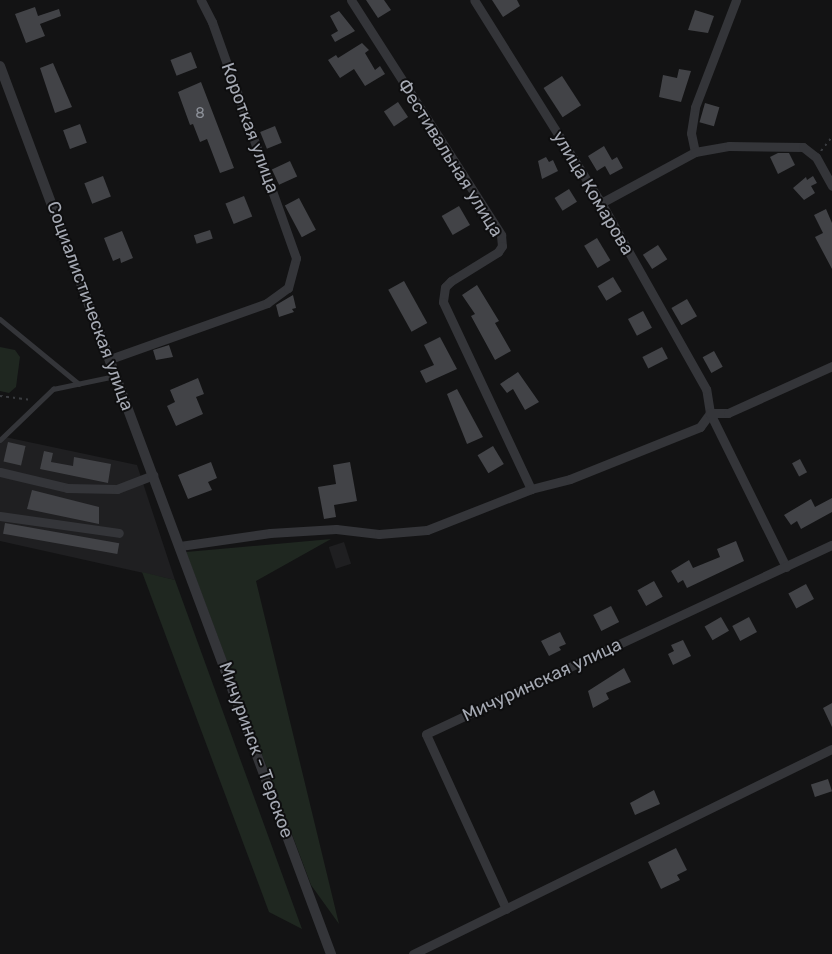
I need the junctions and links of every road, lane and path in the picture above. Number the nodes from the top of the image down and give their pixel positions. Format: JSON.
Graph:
{"nodes":[{"id":1,"x":201,"y":0,"type":"edge"},
{"id":2,"x":351,"y":0,"type":"edge"},
{"id":3,"x":474,"y":0,"type":"edge"},
{"id":4,"x":736,"y":0,"type":"edge"},
{"id":5,"x":0,"y":66,"type":"edge"},
{"id":6,"x":832,"y":137,"type":"edge"},
{"id":7,"x":695,"y":152,"type":"junction"},
{"id":8,"x":816,"y":157,"type":"junction"},
{"id":9,"x":832,"y":186,"type":"edge"},
{"id":10,"x":601,"y":203,"type":"junction"},
{"id":11,"x":0,"y":319,"type":"edge"},
{"id":12,"x":110,"y":359,"type":"junction"},
{"id":13,"x":832,"y":366,"type":"edge"},
{"id":14,"x":116,"y":376,"type":"junction"},
{"id":15,"x":79,"y":384,"type":"junction"},
{"id":16,"x":0,"y":396,"type":"edge"},
{"id":17,"x":40,"y":401,"type":"junction"},
{"id":18,"x":710,"y":413,"type":"junction"},
{"id":19,"x":0,"y":440,"type":"edge"},
{"id":20,"x":0,"y":472,"type":"edge"},
{"id":21,"x":153,"y":475,"type":"junction"},
{"id":22,"x":531,"y":489,"type":"junction"},
{"id":23,"x":0,"y":516,"type":"edge"},
{"id":24,"x":119,"y":533,"type":"dead end"},
{"id":25,"x":832,"y":545,"type":"edge"},
{"id":26,"x":180,"y":546,"type":"junction"},
{"id":27,"x":786,"y":567,"type":"junction"},
{"id":28,"x":832,"y":749,"type":"edge"},
{"id":29,"x":506,"y":908,"type":"junction"},
{"id":30,"x":331,"y":954,"type":"edge"},
{"id":31,"x":413,"y":954,"type":"edge"}],
"edges":[{"from":1,"to":12,"type":"street","name":"Короткая улица"},
{"from":2,"to":22,"type":"street","name":"Фестивальная улица"},
{"from":3,"to":10,"type":"street","name":"улица Комарова"},
{"from":4,"to":7,"type":"street"},
{"from":5,"to":12,"type":"street","name":"Социалистическая улица"},
{"from":6,"to":8,"type":"path"},
{"from":7,"to":8,"type":"street"},
{"from":7,"to":10,"type":"street"},
{"from":8,"to":9,"type":"street"},
{"from":10,"to":18,"type":"street","name":"улица Комарова"},
{"from":11,"to":15,"type":"lane"},
{"from":12,"to":14,"type":"street","name":"Социалистическая улица"},
{"from":13,"to":18,"type":"street"},
{"from":14,"to":15,"type":"lane"},
{"from":14,"to":21,"type":"street","name":"Социалистическая улица"},
{"from":15,"to":17,"type":"lane"},
{"from":16,"to":17,"type":"path"},
{"from":17,"to":19,"type":"lane"},
{"from":18,"to":22,"type":"street"},
{"from":18,"to":27,"type":"street","name":"улица Комарова"},
{"from":20,"to":21,"type":"street"},
{"from":21,"to":26,"type":"street","name":"Социалистическая улица"},
{"from":22,"to":26,"type":"street"},
{"from":23,"to":24,"type":"street"},
{"from":25,"to":27,"type":"street","name":"Мичуринская улица"},
{"from":26,"to":30,"type":"street","name":"Мичуринск - Терское"},
{"from":27,"to":29,"type":"street","name":"Мичуринская улица"},
{"from":28,"to":29,"type":"street"},
{"from":29,"to":31,"type":"street"}]}
